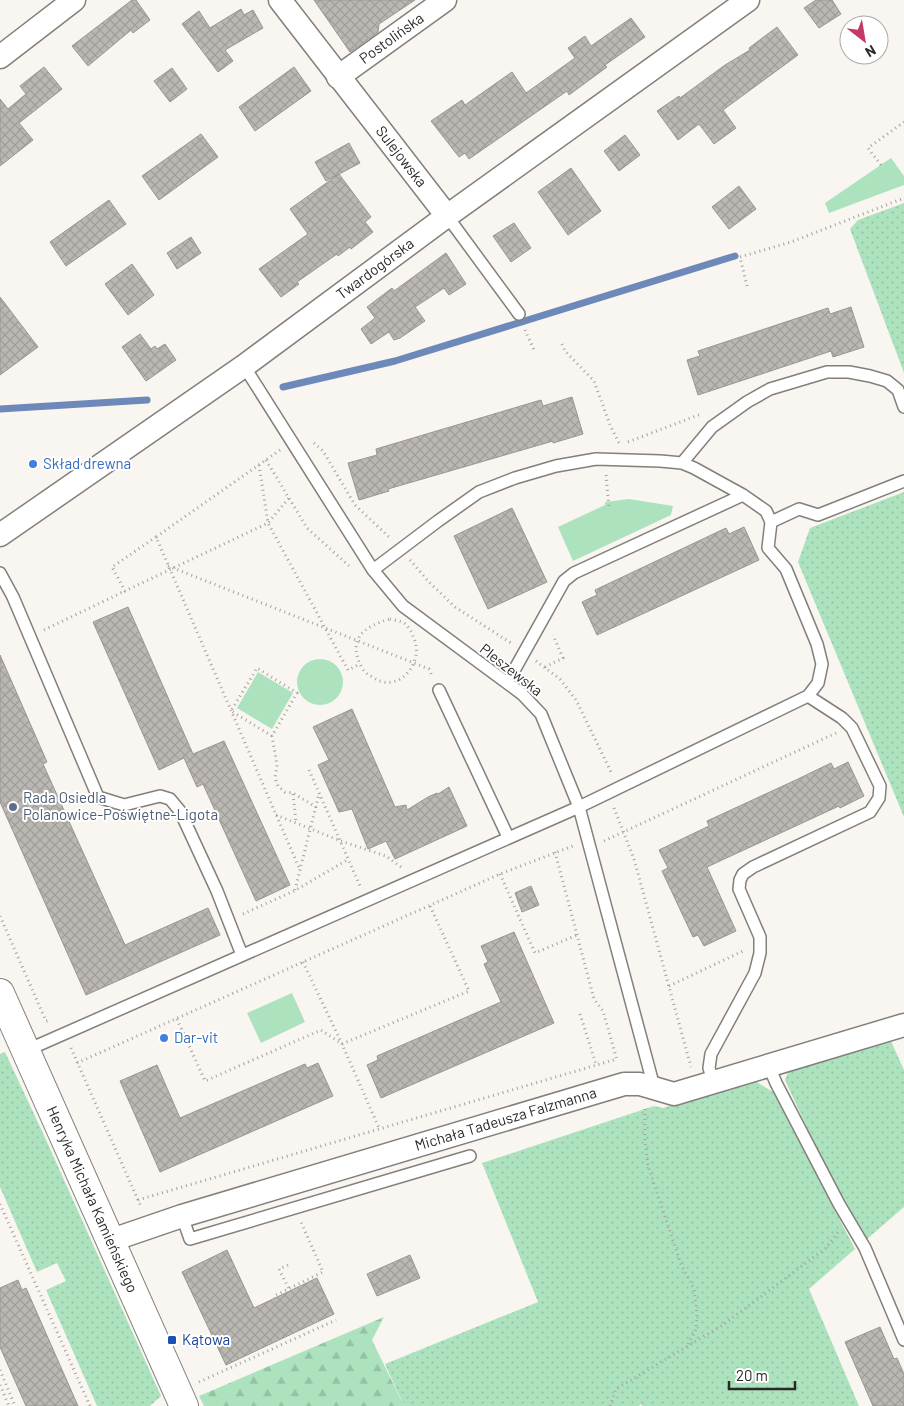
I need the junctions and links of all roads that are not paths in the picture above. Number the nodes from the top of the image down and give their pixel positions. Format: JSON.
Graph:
{"nodes":[{"id":1,"x":74,"y":0,"type":"edge"},
{"id":2,"x":280,"y":0,"type":"edge"},
{"id":3,"x":446,"y":0,"type":"edge"},
{"id":4,"x":748,"y":0,"type":"edge"},
{"id":5,"x":0,"y":57,"type":"edge"},
{"id":6,"x":338,"y":77,"type":"junction"},
{"id":7,"x":447,"y":216,"type":"junction"},
{"id":8,"x":519,"y":314,"type":"dead end"},
{"id":9,"x":244,"y":366,"type":"junction"},
{"id":10,"x":904,"y":407,"type":"edge"},
{"id":11,"x":682,"y":463,"type":"junction"},
{"id":12,"x":904,"y":481,"type":"edge"},
{"id":13,"x":743,"y":495,"type":"junction"},
{"id":14,"x":771,"y":522,"type":"junction"},
{"id":15,"x":0,"y":535,"type":"edge"},
{"id":16,"x":373,"y":570,"type":"junction"},
{"id":17,"x":0,"y":573,"type":"edge"},
{"id":18,"x":507,"y":683,"type":"junction"},
{"id":19,"x":438,"y":690,"type":"road end"},
{"id":20,"x":808,"y":696,"type":"junction"},
{"id":21,"x":579,"y":807,"type":"junction"},
{"id":22,"x":508,"y":837,"type":"junction"},
{"id":23,"x":242,"y":955,"type":"junction"},
{"id":24,"x":1,"y":997,"type":"edge"},
{"id":25,"x":904,"y":1025,"type":"edge"},
{"id":26,"x":26,"y":1050,"type":"junction"},
{"id":27,"x":768,"y":1064,"type":"junction"},
{"id":28,"x":705,"y":1084,"type":"junction"},
{"id":29,"x":649,"y":1096,"type":"junction"},
{"id":30,"x":470,"y":1156,"type":"dead end"},
{"id":31,"x":182,"y":1216,"type":"junction"},
{"id":32,"x":109,"y":1241,"type":"junction"},
{"id":33,"x":904,"y":1340,"type":"edge"},
{"id":34,"x":184,"y":1406,"type":"edge"}],
"edges":[{"from":1,"to":5,"type":"street"},
{"from":2,"to":6,"type":"street","name":"Sulejowska"},
{"from":3,"to":6,"type":"street","name":"Postolińska"},
{"from":4,"to":7,"type":"street","name":"Twardogórska"},
{"from":6,"to":7,"type":"street","name":"Sulejowska"},
{"from":7,"to":8,"type":"lane","name":"Sulejowska"},
{"from":7,"to":9,"type":"street","name":"Twardogórska"},
{"from":9,"to":15,"type":"street","name":"Twardogórska"},
{"from":9,"to":16,"type":"lane","name":"Pleszewska"},
{"from":10,"to":11,"type":"lane"},
{"from":11,"to":13,"type":"lane"},
{"from":11,"to":16,"type":"lane"},
{"from":12,"to":14,"type":"lane"},
{"from":13,"to":14,"type":"lane"},
{"from":13,"to":18,"type":"lane"},
{"from":14,"to":20,"type":"lane"},
{"from":16,"to":18,"type":"lane","name":"Pleszewska"},
{"from":17,"to":23,"type":"lane"},
{"from":18,"to":21,"type":"lane","name":"Pleszewska"},
{"from":19,"to":22,"type":"lane"},
{"from":20,"to":21,"type":"lane"},
{"from":20,"to":28,"type":"lane"},
{"from":21,"to":22,"type":"lane"},
{"from":21,"to":29,"type":"lane","name":"Pleszewska"},
{"from":22,"to":23,"type":"lane"},
{"from":23,"to":26,"type":"lane"},
{"from":24,"to":26,"type":"street","name":"Henryka Michała Kamieńskiego"},
{"from":25,"to":27,"type":"street","name":"Michała Tadeusza Falzmanna"},
{"from":26,"to":32,"type":"street","name":"Henryka Michała Kamieńskiego"},
{"from":27,"to":28,"type":"street","name":"Michała Tadeusza Falzmanna"},
{"from":27,"to":33,"type":"lane"},
{"from":28,"to":29,"type":"street","name":"Michała Tadeusza Falzmanna"},
{"from":29,"to":31,"type":"street","name":"Michała Tadeusza Falzmanna"},
{"from":30,"to":31,"type":"lane"},
{"from":31,"to":32,"type":"street","name":"Michała Tadeusza Falzmanna"},
{"from":32,"to":34,"type":"street","name":"Henryka Michała Kamieńskiego"}]}
